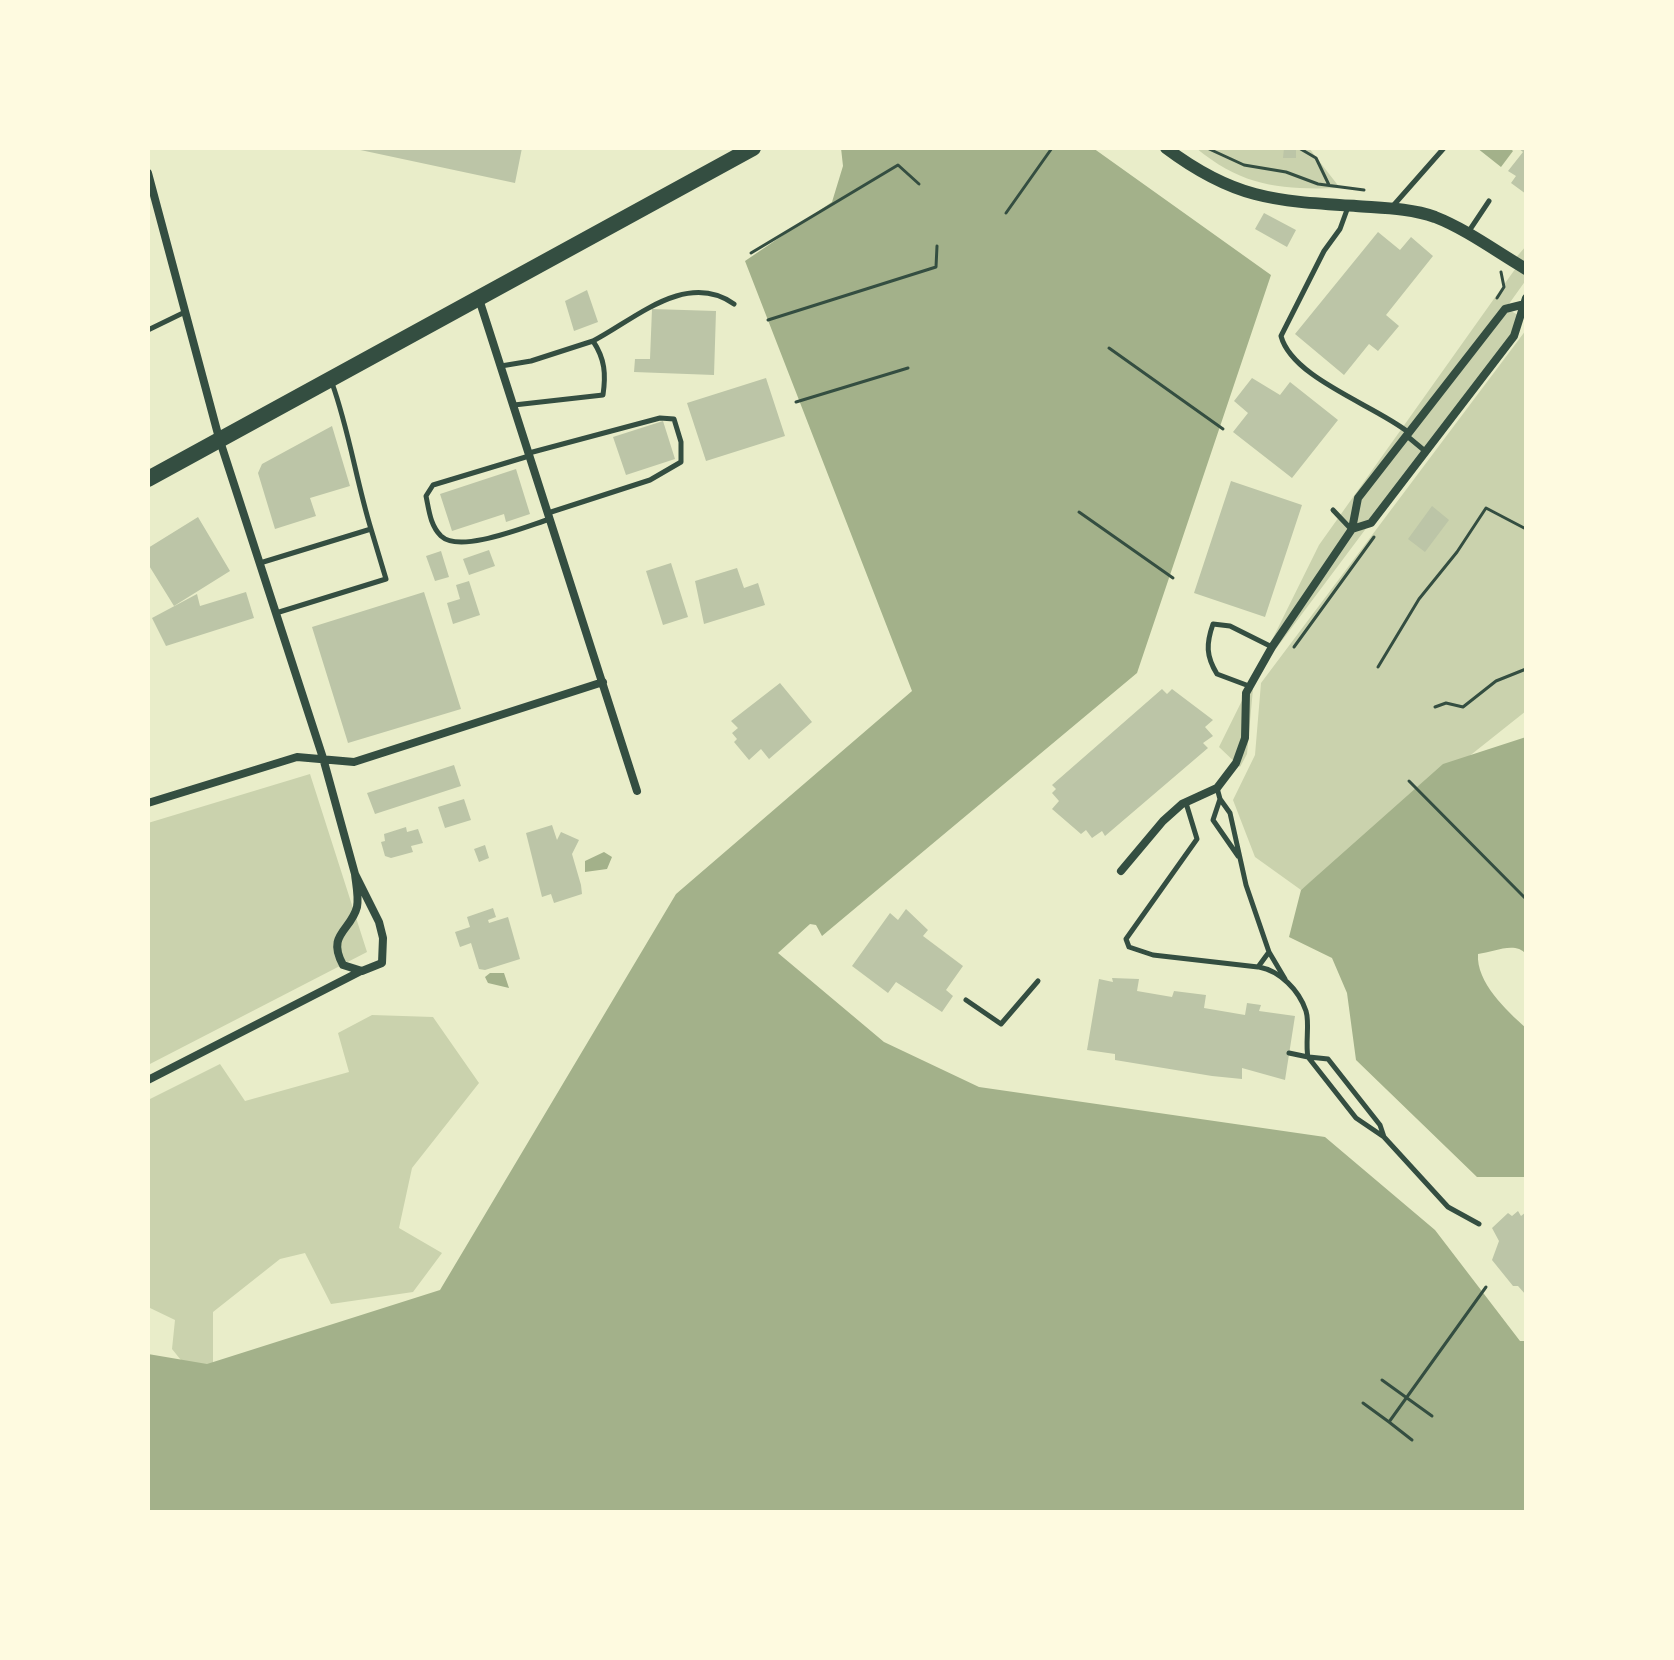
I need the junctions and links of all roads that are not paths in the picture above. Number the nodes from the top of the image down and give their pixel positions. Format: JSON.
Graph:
{"nodes":[{"id":1,"x":753,"y":148,"type":"edge"},
{"id":2,"x":1166,"y":148,"type":"edge"},
{"id":3,"x":1444,"y":148,"type":"edge"},
{"id":4,"x":148,"y":173,"type":"edge"},
{"id":5,"x":1489,"y":201,"type":"dead end"},
{"id":6,"x":1348,"y":206,"type":"junction"},
{"id":7,"x":1391,"y":208,"type":"junction"},
{"id":8,"x":1466,"y":235,"type":"junction"},
{"id":9,"x":1526,"y":269,"type":"edge"},
{"id":10,"x":479,"y":298,"type":"junction"},
{"id":11,"x":1523,"y":302,"type":"edge"},
{"id":12,"x":734,"y":304,"type":"dead end"},
{"id":13,"x":185,"y":312,"type":"junction"},
{"id":14,"x":148,"y":330,"type":"edge"},
{"id":15,"x":593,"y":341,"type":"junction"},
{"id":16,"x":501,"y":366,"type":"junction"},
{"id":17,"x":330,"y":378,"type":"junction"},
{"id":18,"x":513,"y":405,"type":"junction"},
{"id":19,"x":1408,"y":434,"type":"junction"},
{"id":20,"x":219,"y":438,"type":"junction"},
{"id":21,"x":1425,"y":451,"type":"junction"},
{"id":22,"x":529,"y":454,"type":"junction"},
{"id":23,"x":148,"y":479,"type":"edge"},
{"id":24,"x":1333,"y":510,"type":"dead end"},
{"id":25,"x":549,"y":516,"type":"junction"},
{"id":26,"x":371,"y":529,"type":"junction"},
{"id":27,"x":1352,"y":529,"type":"junction"},
{"id":28,"x":260,"y":563,"type":"junction"},
{"id":29,"x":276,"y":613,"type":"junction"},
{"id":30,"x":1272,"y":647,"type":"junction"},
{"id":31,"x":603,"y":682,"type":"junction"},
{"id":32,"x":1249,"y":686,"type":"junction"},
{"id":33,"x":323,"y":758,"type":"junction"},
{"id":34,"x":1217,"y":788,"type":"junction"},
{"id":35,"x":637,"y":791,"type":"dead end"},
{"id":36,"x":1220,"y":799,"type":"junction"},
{"id":37,"x":1186,"y":802,"type":"junction"},
{"id":38,"x":148,"y":803,"type":"edge"},
{"id":39,"x":1239,"y":857,"type":"junction"},
{"id":40,"x":1121,"y":871,"type":"dead end"},
{"id":41,"x":355,"y":874,"type":"junction"},
{"id":42,"x":1269,"y":952,"type":"junction"},
{"id":43,"x":1258,"y":967,"type":"junction"},
{"id":44,"x":362,"y":971,"type":"junction"},
{"id":45,"x":1286,"y":980,"type":"junction"},
{"id":46,"x":1038,"y":981,"type":"dead end"},
{"id":47,"x":966,"y":1000,"type":"dead end"},
{"id":48,"x":1289,"y":1053,"type":"dead end"},
{"id":49,"x":1308,"y":1057,"type":"junction"},
{"id":50,"x":148,"y":1080,"type":"edge"},
{"id":51,"x":1384,"y":1137,"type":"junction"},
{"id":52,"x":1479,"y":1224,"type":"dead end"}],
"edges":[{"from":1,"to":10,"type":"main road"},
{"from":2,"to":6,"type":"street"},
{"from":3,"to":7,"type":"lane"},
{"from":4,"to":13,"type":"street"},
{"from":5,"to":8,"type":"lane"},
{"from":6,"to":7,"type":"street"},
{"from":6,"to":19,"type":"lane"},
{"from":7,"to":8,"type":"street"},
{"from":8,"to":9,"type":"street"},
{"from":10,"to":16,"type":"street"},
{"from":10,"to":17,"type":"main road"},
{"from":11,"to":19,"type":"street"},
{"from":11,"to":21,"type":"street"},
{"from":12,"to":15,"type":"lane"},
{"from":13,"to":14,"type":"lane"},
{"from":13,"to":20,"type":"street"},
{"from":15,"to":16,"type":"lane"},
{"from":15,"to":18,"type":"lane"},
{"from":16,"to":18,"type":"street"},
{"from":17,"to":20,"type":"main road"},
{"from":17,"to":26,"type":"lane"},
{"from":18,"to":22,"type":"street"},
{"from":19,"to":21,"type":"lane"},
{"from":19,"to":27,"type":"street"},
{"from":20,"to":23,"type":"main road"},
{"from":20,"to":28,"type":"street"},
{"from":21,"to":27,"type":"street"},
{"from":22,"to":25,"type":"street"},
{"from":22,"to":25,"type":"lane"},
{"from":22,"to":25,"type":"lane"},
{"from":24,"to":27,"type":"lane"},
{"from":25,"to":31,"type":"street"},
{"from":26,"to":28,"type":"lane"},
{"from":26,"to":29,"type":"lane"},
{"from":27,"to":30,"type":"street"},
{"from":28,"to":29,"type":"street"},
{"from":29,"to":33,"type":"street"},
{"from":30,"to":32,"type":"street"},
{"from":30,"to":32,"type":"lane"},
{"from":31,"to":33,"type":"street"},
{"from":31,"to":35,"type":"street"},
{"from":32,"to":34,"type":"street"},
{"from":33,"to":38,"type":"street"},
{"from":33,"to":41,"type":"street"},
{"from":34,"to":36,"type":"lane"},
{"from":34,"to":37,"type":"street"},
{"from":36,"to":39,"type":"lane"},
{"from":36,"to":39,"type":"lane"},
{"from":37,"to":40,"type":"street"},
{"from":37,"to":43,"type":"lane"},
{"from":39,"to":42,"type":"lane"},
{"from":41,"to":44,"type":"street"},
{"from":41,"to":44,"type":"street"},
{"from":42,"to":43,"type":"lane"},
{"from":42,"to":45,"type":"lane"},
{"from":43,"to":45,"type":"lane"},
{"from":44,"to":50,"type":"street"},
{"from":45,"to":49,"type":"lane"},
{"from":46,"to":47,"type":"lane"},
{"from":48,"to":49,"type":"lane"},
{"from":49,"to":51,"type":"lane"},
{"from":49,"to":51,"type":"lane"},
{"from":51,"to":52,"type":"lane"}]}
